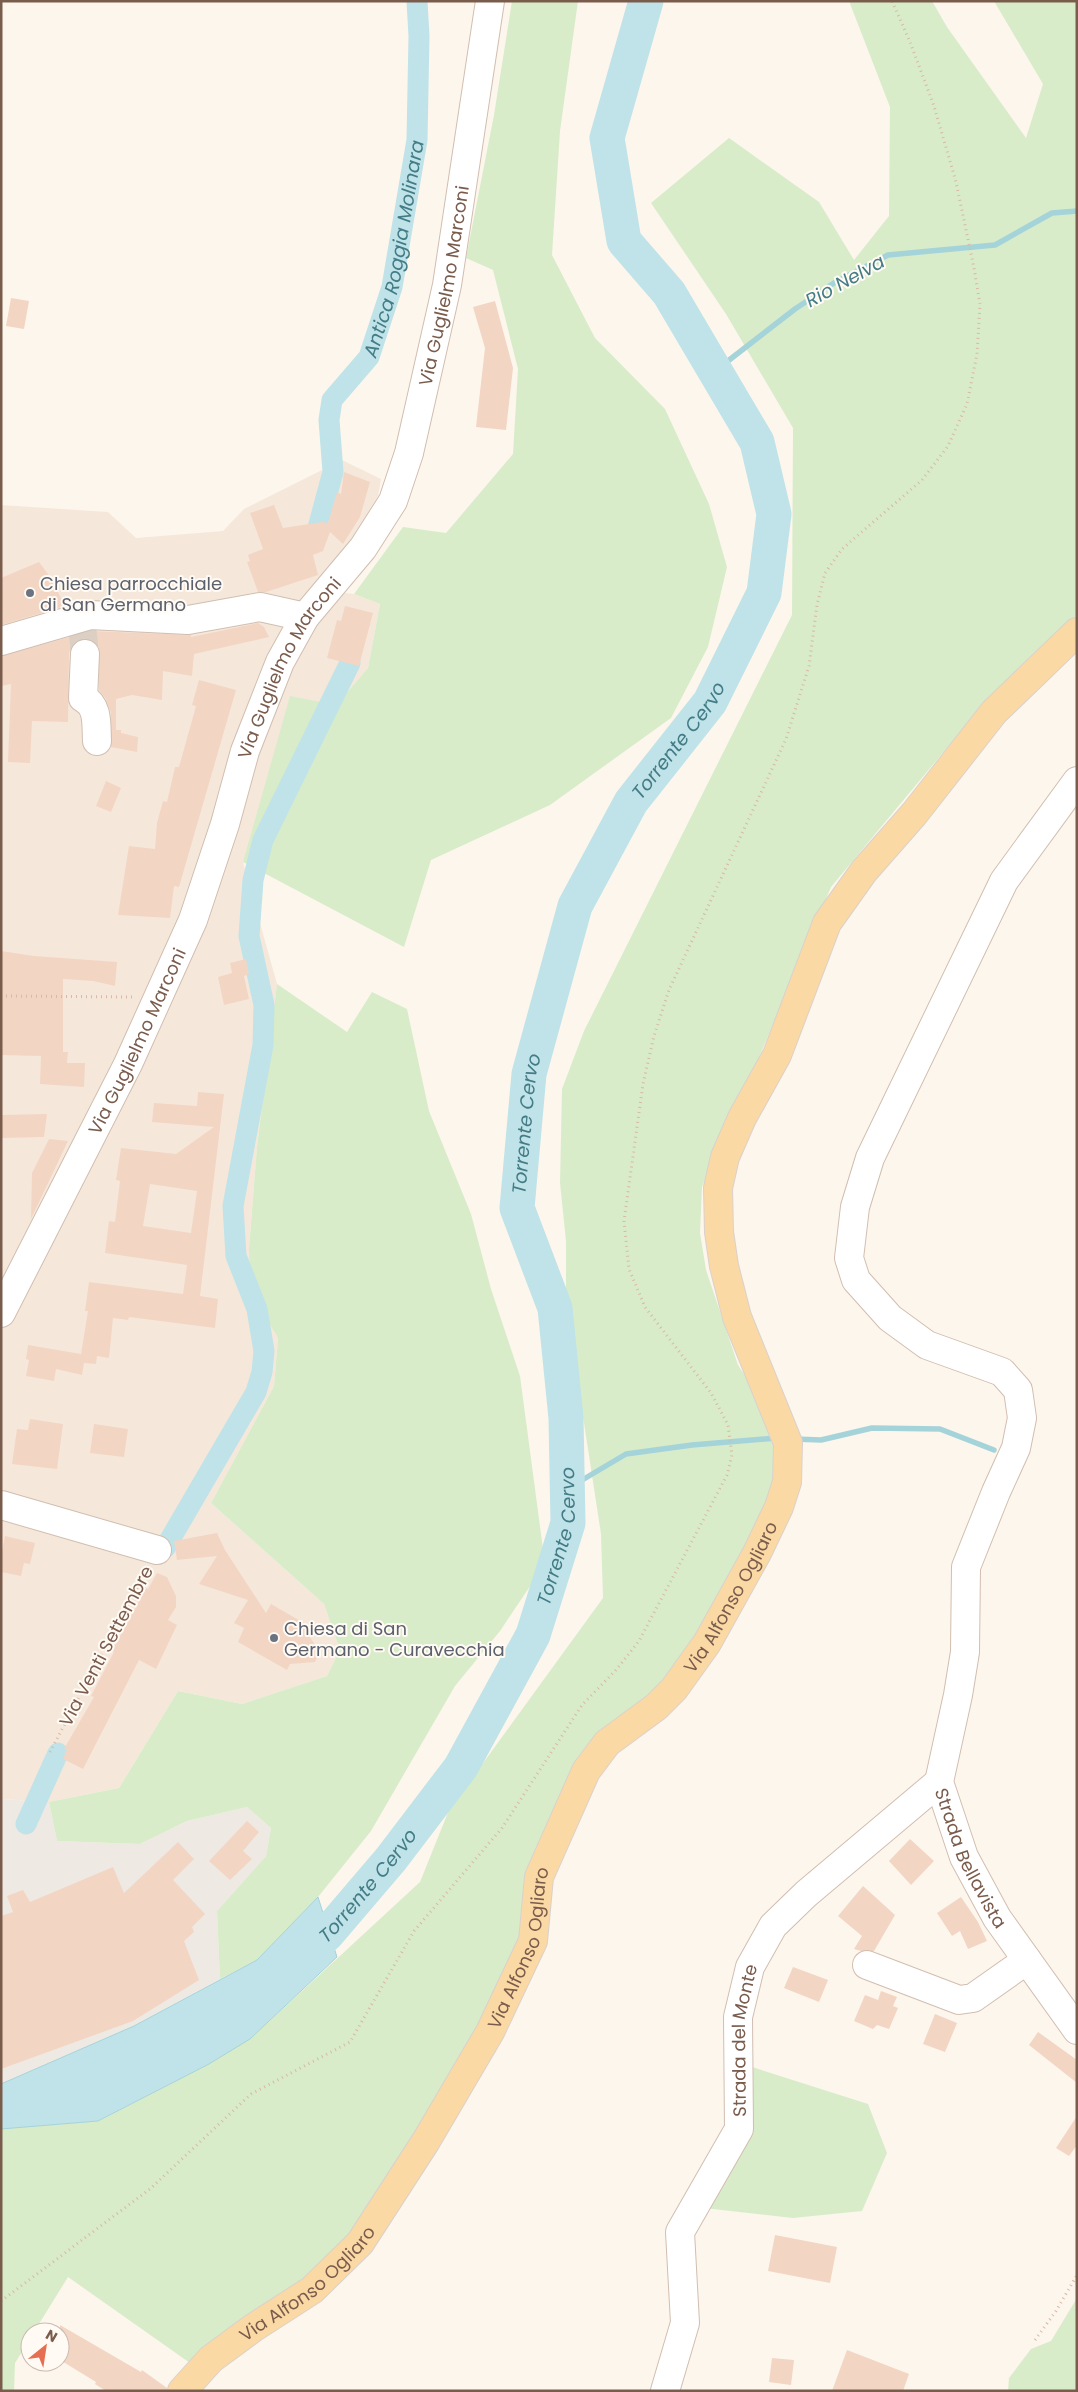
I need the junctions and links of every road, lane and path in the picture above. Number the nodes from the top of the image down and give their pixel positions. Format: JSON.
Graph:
{"nodes":[{"id":1,"x":490,"y":1,"type":"edge"},
{"id":2,"x":892,"y":1,"type":"edge"},
{"id":3,"x":305,"y":617,"type":"junction"},
{"id":4,"x":1077,"y":632,"type":"edge"},
{"id":5,"x":1,"y":641,"type":"edge"},
{"id":6,"x":85,"y":654,"type":"tunnel mouth"},
{"id":7,"x":97,"y":741,"type":"dead end"},
{"id":8,"x":1077,"y":781,"type":"edge"},
{"id":9,"x":1,"y":996,"type":"edge"},
{"id":10,"x":158,"y":997,"type":"junction"},
{"id":11,"x":12,"y":1271,"type":"edge"},
{"id":12,"x":1,"y":1313,"type":"edge"},
{"id":13,"x":1,"y":1505,"type":"edge"},
{"id":14,"x":157,"y":1550,"type":"joint"},
{"id":15,"x":50,"y":1752,"type":"dead end"},
{"id":16,"x":939,"y":1782,"type":"junction"},
{"id":17,"x":1027,"y":1960,"type":"junction"},
{"id":18,"x":867,"y":1965,"type":"dead end"},
{"id":19,"x":1077,"y":2030,"type":"edge"},
{"id":20,"x":1077,"y":2275,"type":"edge"},
{"id":21,"x":1,"y":2301,"type":"edge"},
{"id":22,"x":1035,"y":2340,"type":"dead end"},
{"id":23,"x":182,"y":2391,"type":"edge"},
{"id":24,"x":665,"y":2391,"type":"edge"}],
"edges":[{"from":1,"to":3,"type":"street","name":"Via Guglielmo Marconi"},
{"from":2,"to":21,"type":"path"},
{"from":3,"to":5,"type":"street"},
{"from":3,"to":10,"type":"street","name":"Via Guglielmo Marconi"},
{"from":4,"to":23,"type":"main road","name":"Via Alfonso Ogliaro"},
{"from":6,"to":7,"type":"street"},
{"from":8,"to":16,"type":"street","name":"Strada Bellavista"},
{"from":9,"to":10,"type":"path"},
{"from":10,"to":11,"type":"street","name":"Via Guglielmo Marconi"},
{"from":11,"to":12,"type":"street","name":"Via Guglielmo Marconi"},
{"from":13,"to":14,"type":"street","name":"Via Venti Settembre"},
{"from":14,"to":15,"type":"path","name":"Via Venti Settembre"},
{"from":16,"to":17,"type":"street","name":"Strada Bellavista"},
{"from":16,"to":24,"type":"street","name":"Strada del Monte"},
{"from":17,"to":18,"type":"street"},
{"from":17,"to":19,"type":"street","name":"Strada Bellavista"},
{"from":20,"to":22,"type":"path"}]}
